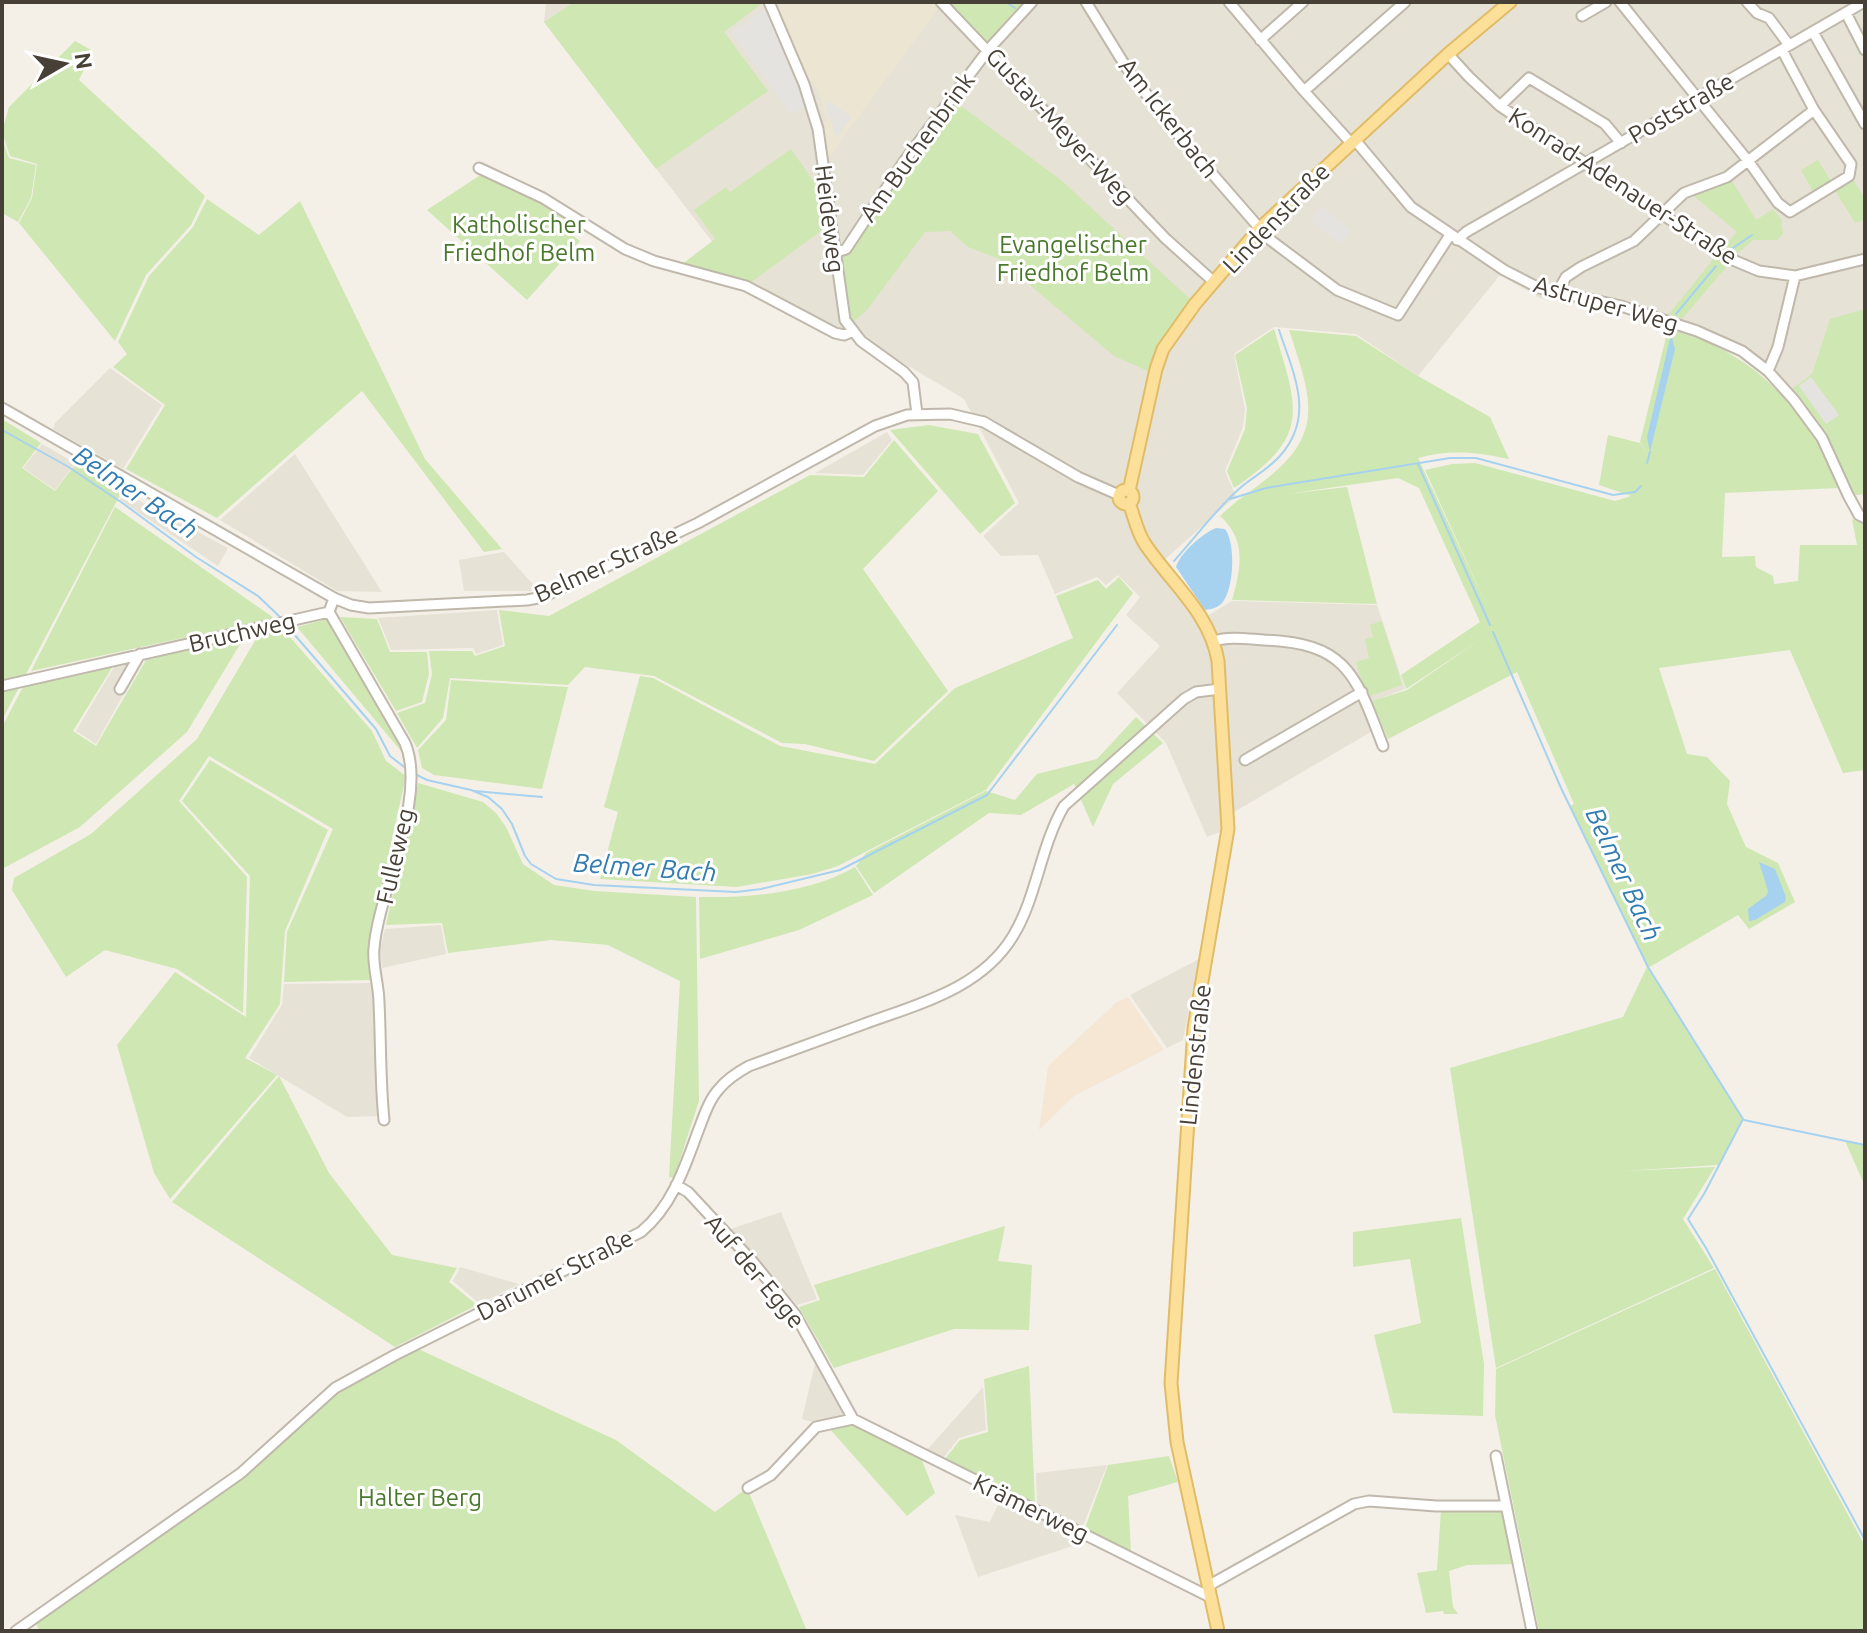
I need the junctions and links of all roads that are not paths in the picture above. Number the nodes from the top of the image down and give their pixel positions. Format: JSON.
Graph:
{"nodes":[{"id":1,"x":769,"y":2,"type":"edge"},
{"id":2,"x":941,"y":2,"type":"edge"},
{"id":3,"x":1032,"y":2,"type":"edge"},
{"id":4,"x":1086,"y":2,"type":"edge"},
{"id":5,"x":1229,"y":2,"type":"edge"},
{"id":6,"x":1303,"y":2,"type":"edge"},
{"id":7,"x":1510,"y":2,"type":"edge"},
{"id":8,"x":1606,"y":2,"type":"edge"},
{"id":9,"x":1620,"y":2,"type":"edge"},
{"id":10,"x":1747,"y":2,"type":"edge"},
{"id":11,"x":1864,"y":2,"type":"edge"},
{"id":12,"x":1402,"y":3,"type":"edge"},
{"id":13,"x":1846,"y":13,"type":"junction"},
{"id":14,"x":1582,"y":16,"type":"dead end"},
{"id":15,"x":1813,"y":32,"type":"junction"},
{"id":16,"x":1260,"y":40,"type":"junction"},
{"id":17,"x":1786,"y":48,"type":"junction"},
{"id":18,"x":988,"y":50,"type":"junction"},
{"id":19,"x":1865,"y":50,"type":"edge"},
{"id":20,"x":1448,"y":54,"type":"junction"},
{"id":21,"x":1304,"y":91,"type":"junction"},
{"id":22,"x":1697,"y":100,"type":"junction"},
{"id":23,"x":1500,"y":106,"type":"junction"},
{"id":24,"x":1814,"y":110,"type":"junction"},
{"id":25,"x":1865,"y":124,"type":"edge"},
{"id":26,"x":1353,"y":141,"type":"junction"},
{"id":27,"x":1621,"y":143,"type":"junction"},
{"id":28,"x":1749,"y":162,"type":"junction"},
{"id":29,"x":1586,"y":164,"type":"junction"},
{"id":30,"x":479,"y":168,"type":"dead end"},
{"id":31,"x":1660,"y":215,"type":"junction"},
{"id":32,"x":1259,"y":229,"type":"junction"},
{"id":33,"x":1454,"y":237,"type":"junction"},
{"id":34,"x":833,"y":253,"type":"junction"},
{"id":35,"x":1865,"y":259,"type":"edge"},
{"id":36,"x":1795,"y":276,"type":"junction"},
{"id":37,"x":1214,"y":282,"type":"junction"},
{"id":38,"x":1557,"y":293,"type":"junction"},
{"id":39,"x":851,"y":332,"type":"junction"},
{"id":40,"x":1768,"y":371,"type":"junction"},
{"id":41,"x":2,"y":408,"type":"edge"},
{"id":42,"x":917,"y":414,"type":"junction"},
{"id":43,"x":1125,"y":496,"type":"junction"},
{"id":44,"x":1865,"y":518,"type":"edge"},
{"id":45,"x":334,"y":598,"type":"junction"},
{"id":46,"x":329,"y":612,"type":"junction"},
{"id":47,"x":1214,"y":641,"type":"junction"},
{"id":48,"x":140,"y":654,"type":"junction"},
{"id":49,"x":2,"y":686,"type":"edge"},
{"id":50,"x":120,"y":689,"type":"dead end"},
{"id":51,"x":1220,"y":689,"type":"junction"},
{"id":52,"x":1362,"y":692,"type":"junction"},
{"id":53,"x":1383,"y":746,"type":"dead end"},
{"id":54,"x":1245,"y":760,"type":"dead end"},
{"id":55,"x":384,"y":1120,"type":"dead end"},
{"id":56,"x":676,"y":1185,"type":"junction"},
{"id":57,"x":853,"y":1419,"type":"junction"},
{"id":58,"x":1496,"y":1456,"type":"dead end"},
{"id":59,"x":748,"y":1488,"type":"dead end"},
{"id":60,"x":1506,"y":1506,"type":"junction"},
{"id":61,"x":1209,"y":1592,"type":"junction"},
{"id":62,"x":16,"y":1631,"type":"edge"},
{"id":63,"x":1218,"y":1631,"type":"edge"},
{"id":64,"x":1532,"y":1631,"type":"edge"}],
"edges":[{"from":1,"to":34,"type":"street","name":"Heideweg"},
{"from":2,"to":18,"type":"street","name":"Gustav-Meyer-Weg"},
{"from":3,"to":18,"type":"street","name":"Am Buchenbrink"},
{"from":4,"to":32,"type":"street","name":"Am Ickerbach"},
{"from":5,"to":16,"type":"street","name":"Astruper Weg"},
{"from":6,"to":16,"type":"street"},
{"from":7,"to":20,"type":"main road","name":"Lindenstraße"},
{"from":8,"to":14,"type":"street"},
{"from":9,"to":22,"type":"street"},
{"from":10,"to":17,"type":"street"},
{"from":11,"to":13,"type":"street","name":"Poststraße"},
{"from":12,"to":21,"type":"street"},
{"from":13,"to":15,"type":"street","name":"Poststraße"},
{"from":13,"to":19,"type":"street"},
{"from":15,"to":17,"type":"street","name":"Poststraße"},
{"from":15,"to":25,"type":"street"},
{"from":16,"to":21,"type":"street","name":"Astruper Weg"},
{"from":17,"to":22,"type":"street","name":"Poststraße"},
{"from":17,"to":24,"type":"street"},
{"from":18,"to":34,"type":"street","name":"Am Buchenbrink"},
{"from":18,"to":37,"type":"street","name":"Gustav-Meyer-Weg"},
{"from":20,"to":23,"type":"street","name":"Konrad-Adenauer-Straße"},
{"from":20,"to":26,"type":"main road","name":"Lindenstraße"},
{"from":21,"to":26,"type":"street","name":"Astruper Weg"},
{"from":22,"to":27,"type":"street","name":"Poststraße"},
{"from":22,"to":28,"type":"street"},
{"from":23,"to":27,"type":"street"},
{"from":23,"to":29,"type":"street","name":"Konrad-Adenauer-Straße"},
{"from":24,"to":28,"type":"street"},
{"from":24,"to":28,"type":"street"},
{"from":26,"to":32,"type":"main road","name":"Lindenstraße"},
{"from":26,"to":33,"type":"street","name":"Astruper Weg"},
{"from":27,"to":29,"type":"street","name":"Poststraße"},
{"from":28,"to":31,"type":"street"},
{"from":29,"to":31,"type":"street","name":"Konrad-Adenauer-Straße"},
{"from":29,"to":33,"type":"street","name":"Poststraße"},
{"from":30,"to":39,"type":"street"},
{"from":31,"to":36,"type":"street","name":"Konrad-Adenauer-Straße"},
{"from":31,"to":38,"type":"street"},
{"from":32,"to":33,"type":"street","name":"Am Ickerbach"},
{"from":32,"to":37,"type":"main road","name":"Lindenstraße"},
{"from":33,"to":38,"type":"street","name":"Astruper Weg"},
{"from":34,"to":39,"type":"street","name":"Heideweg"},
{"from":35,"to":36,"type":"street","name":"Konrad-Adenauer-Straße"},
{"from":36,"to":40,"type":"street"},
{"from":37,"to":43,"type":"main road","name":"Lindenstraße"},
{"from":38,"to":40,"type":"street","name":"Astruper Weg"},
{"from":39,"to":42,"type":"street"},
{"from":40,"to":44,"type":"street","name":"Astruper Weg"},
{"from":41,"to":45,"type":"street","name":"Belmer Straße"},
{"from":42,"to":43,"type":"street","name":"Belmer Straße"},
{"from":42,"to":45,"type":"street","name":"Belmer Straße"},
{"from":43,"to":47,"type":"main road","name":"Lindenstraße"},
{"from":45,"to":46,"type":"street","name":"Bruchweg"},
{"from":46,"to":48,"type":"street","name":"Bruchweg"},
{"from":46,"to":55,"type":"street","name":"Fulleweg"},
{"from":47,"to":51,"type":"main road","name":"Lindenstraße"},
{"from":47,"to":52,"type":"street"},
{"from":48,"to":49,"type":"street","name":"Bruchweg"},
{"from":48,"to":50,"type":"street"},
{"from":51,"to":56,"type":"street","name":"Darumer Straße"},
{"from":51,"to":61,"type":"main road","name":"Lindenstraße"},
{"from":52,"to":53,"type":"street"},
{"from":52,"to":54,"type":"street"},
{"from":56,"to":57,"type":"street","name":"Auf der Egge"},
{"from":56,"to":62,"type":"street","name":"Darumer Straße"},
{"from":57,"to":59,"type":"street"},
{"from":57,"to":61,"type":"street","name":"Krämerweg"},
{"from":58,"to":60,"type":"street"},
{"from":60,"to":61,"type":"street"},
{"from":60,"to":64,"type":"street"},
{"from":61,"to":63,"type":"main road","name":"Lindenstraße"}]}
